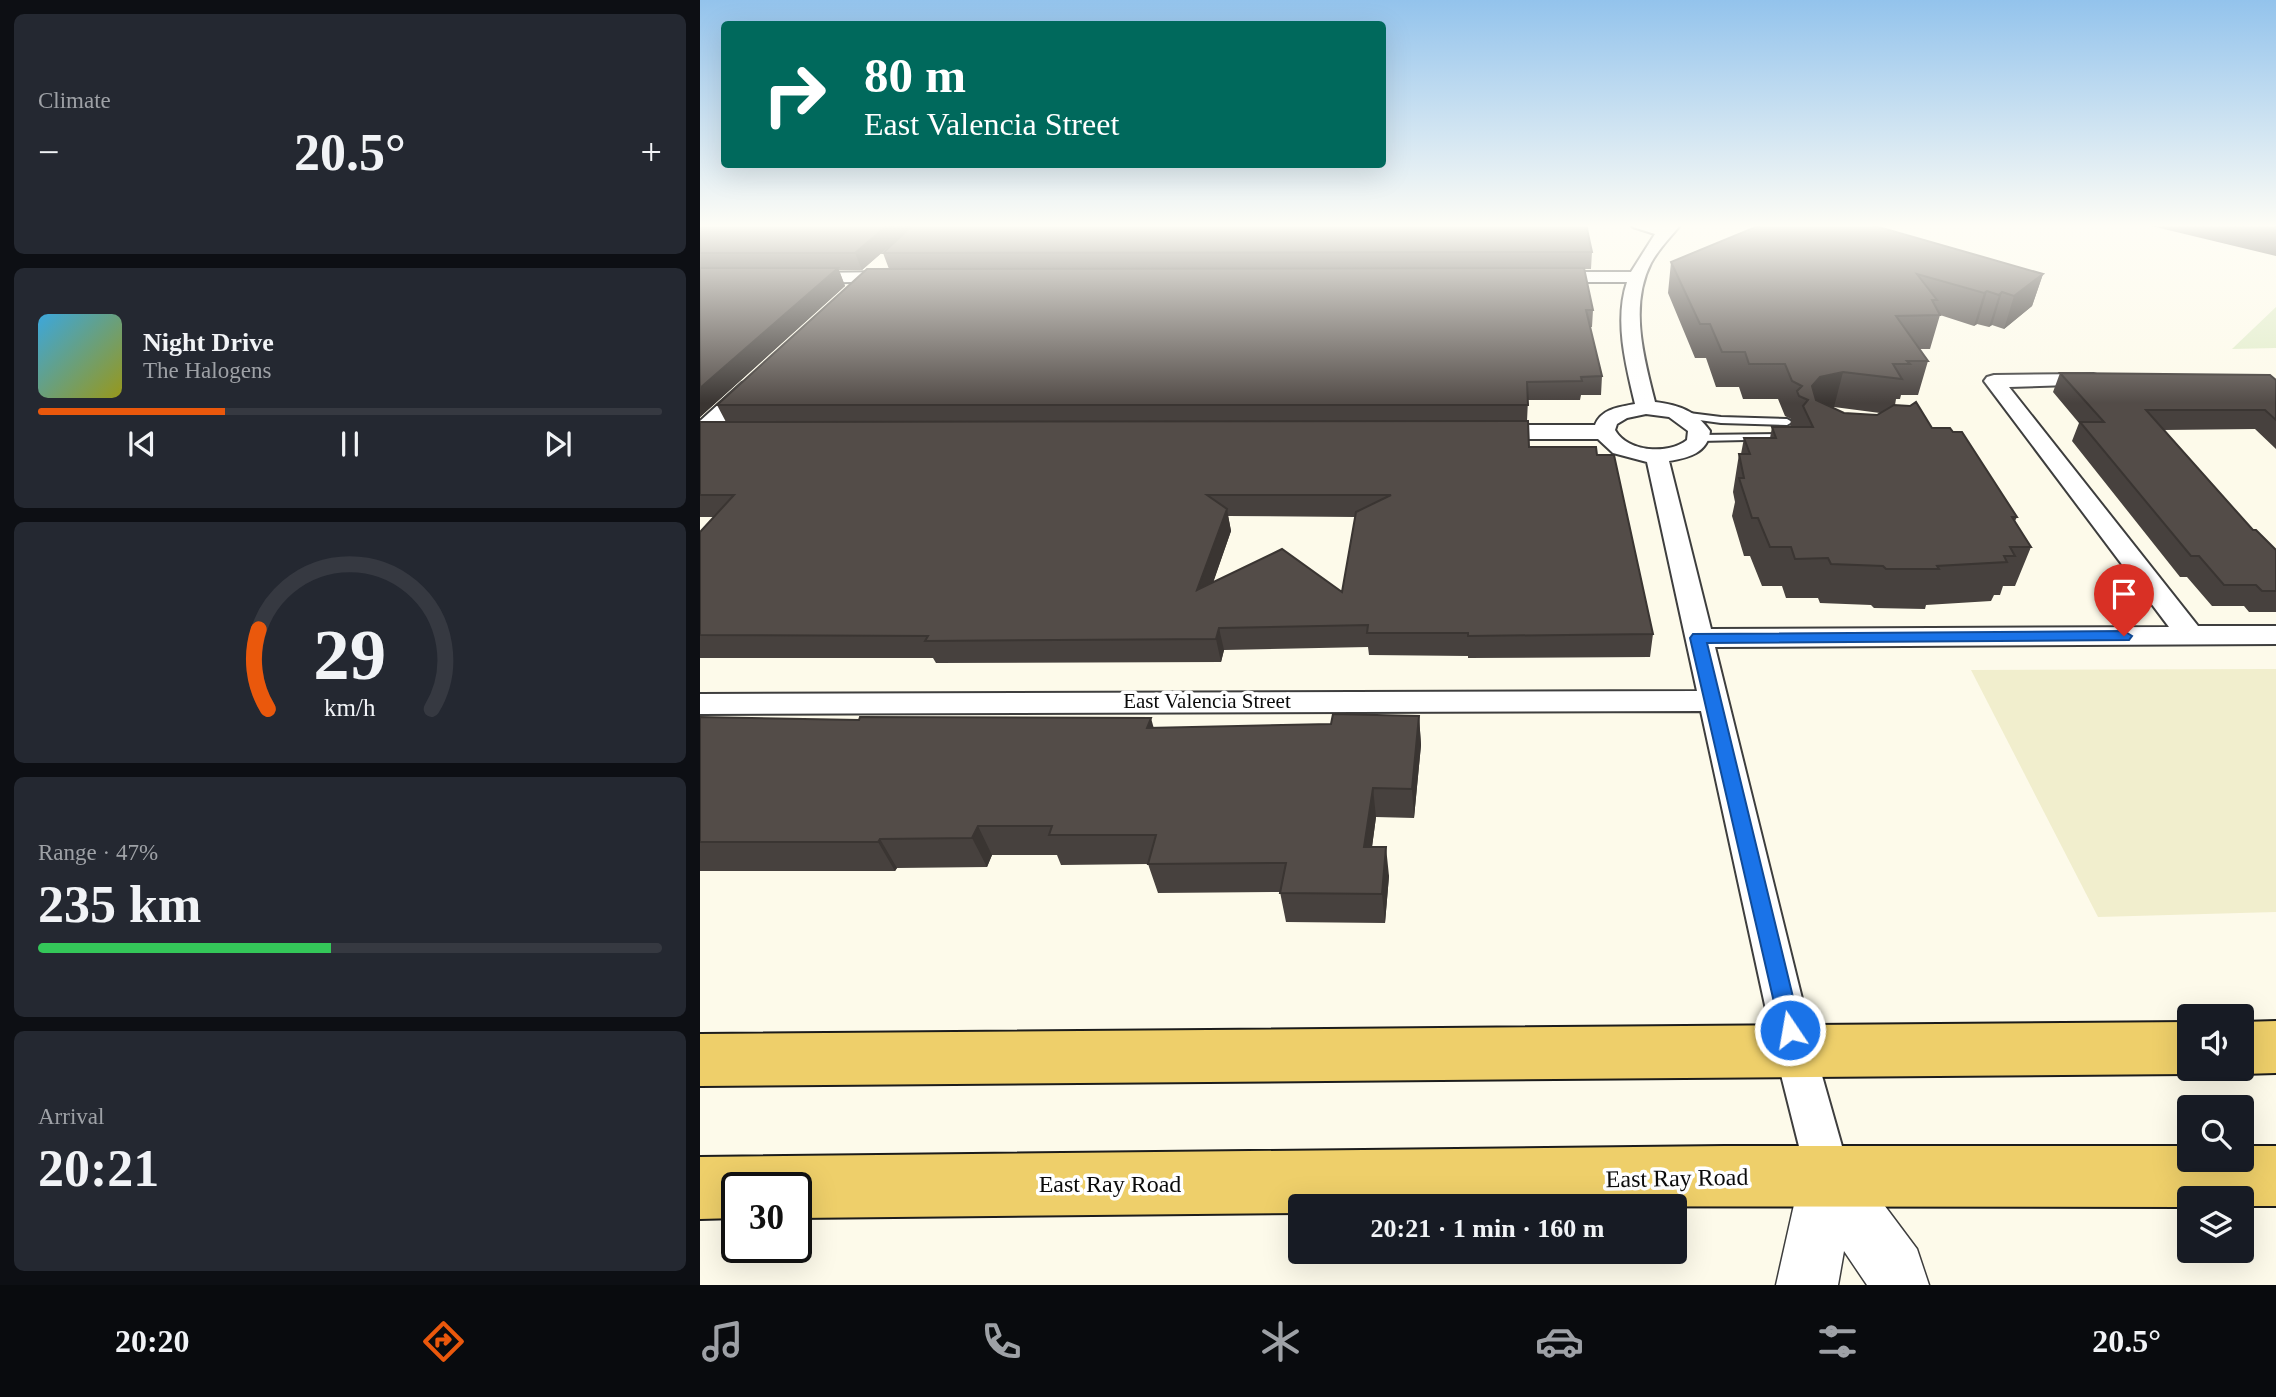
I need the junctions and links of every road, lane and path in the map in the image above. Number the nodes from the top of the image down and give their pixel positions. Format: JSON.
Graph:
{"nodes":[{"id":1,"x":861,"y":284,"type":"edge"},
{"id":2,"x":1635,"y":284,"type":"edge"},
{"id":3,"x":848,"y":296,"type":"edge"},
{"id":4,"x":759,"y":378,"type":"edge"},
{"id":5,"x":2114,"y":380,"type":"edge"},
{"id":6,"x":1646,"y":408,"type":"junction"},
{"id":7,"x":1681,"y":415,"type":"junction"},
{"id":8,"x":1765,"y":421,"type":"junction"},
{"id":9,"x":1793,"y":422,"type":"dead end"},
{"id":10,"x":1464,"y":432,"type":"edge"},
{"id":11,"x":1603,"y":432,"type":"junction"},
{"id":12,"x":700,"y":433,"type":"edge"},
{"id":13,"x":728,"y":433,"type":"edge"},
{"id":14,"x":1772,"y":436,"type":"junction"},
{"id":15,"x":1793,"y":436,"type":"edge"},
{"id":16,"x":1700,"y":438,"type":"junction"},
{"id":17,"x":1657,"y":457,"type":"junction"},
{"id":18,"x":2276,"y":635,"type":"edge"},
{"id":19,"x":2191,"y":636,"type":"junction"},
{"id":20,"x":1698,"y":638,"type":"junction"},
{"id":21,"x":1713,"y":701,"type":"junction"},
{"id":22,"x":700,"y":704,"type":"edge"},
{"id":23,"x":2276,"y":1047,"type":"edge"},
{"id":24,"x":2177,"y":1048,"type":"edge"},
{"id":25,"x":2254,"y":1048,"type":"edge"},
{"id":26,"x":1795,"y":1052,"type":"junction"},
{"id":27,"x":700,"y":1060,"type":"edge"},
{"id":28,"x":2276,"y":1176,"type":"edge"},
{"id":29,"x":1829,"y":1178,"type":"junction"},
{"id":30,"x":700,"y":1188,"type":"edge"},
{"id":31,"x":1807,"y":1285,"type":"edge"},
{"id":32,"x":1898,"y":1285,"type":"edge"}],
"edges":[{"from":1,"to":3,"type":"street"},
{"from":2,"to":6,"type":"street"},
{"from":4,"to":12,"type":"street"},
{"from":5,"to":19,"type":"street"},
{"from":6,"to":7,"type":"street"},
{"from":6,"to":11,"type":"street"},
{"from":7,"to":8,"type":"lane"},
{"from":7,"to":16,"type":"street"},
{"from":8,"to":9,"type":"lane"},
{"from":8,"to":14,"type":"lane"},
{"from":10,"to":11,"type":"street"},
{"from":11,"to":17,"type":"street"},
{"from":12,"to":13,"type":"street"},
{"from":14,"to":15,"type":"lane"},
{"from":14,"to":16,"type":"lane"},
{"from":16,"to":17,"type":"street"},
{"from":17,"to":20,"type":"street"},
{"from":18,"to":19,"type":"street"},
{"from":19,"to":20,"type":"street"},
{"from":20,"to":21,"type":"street"},
{"from":21,"to":22,"type":"street","name":"East Valencia Street"},
{"from":21,"to":26,"type":"street"},
{"from":23,"to":25,"type":"main road"},
{"from":24,"to":26,"type":"main road"},
{"from":26,"to":27,"type":"main road"},
{"from":26,"to":29,"type":"street"},
{"from":28,"to":29,"type":"main road","name":"East Ray Road"},
{"from":29,"to":30,"type":"main road","name":"East Ray Road"},
{"from":29,"to":31,"type":"street"},
{"from":29,"to":32,"type":"street"}]}
